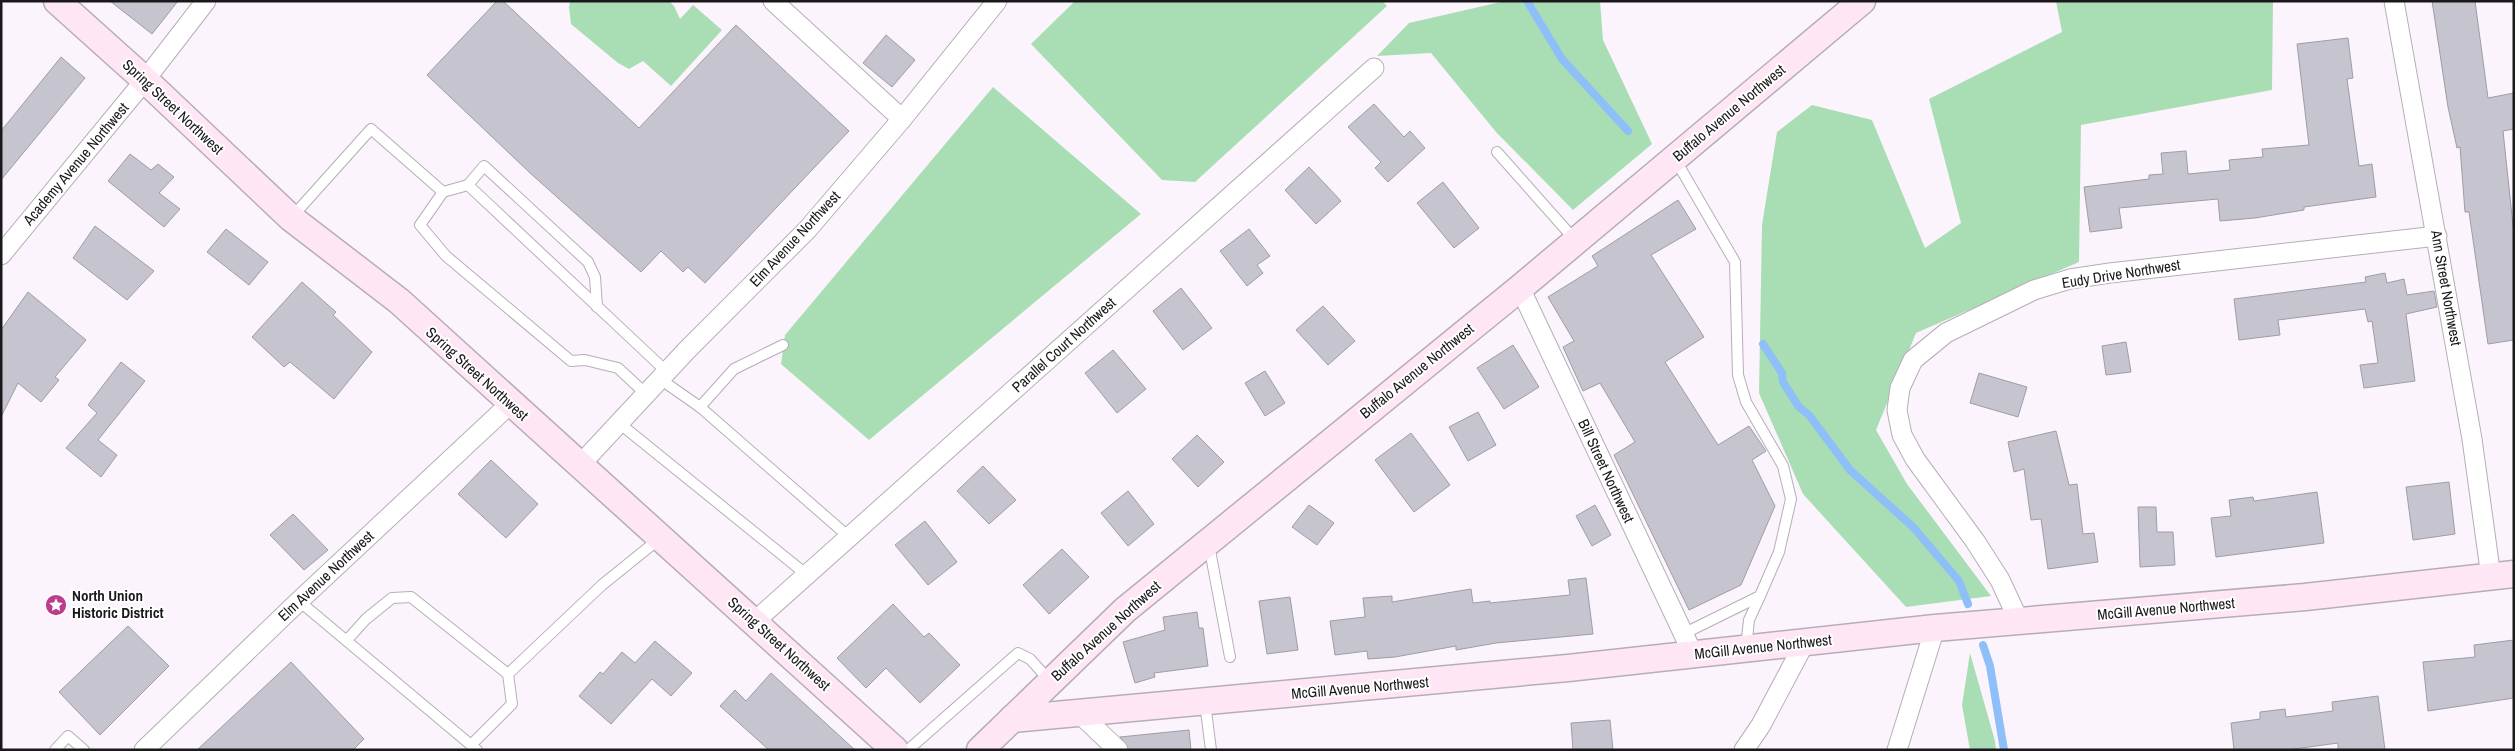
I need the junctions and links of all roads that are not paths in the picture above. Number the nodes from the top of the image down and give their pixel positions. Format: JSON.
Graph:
{"nodes":[{"id":1,"x":57,"y":1,"type":"edge"},
{"id":2,"x":206,"y":1,"type":"edge"},
{"id":3,"x":773,"y":1,"type":"edge"},
{"id":4,"x":997,"y":1,"type":"edge"},
{"id":5,"x":1862,"y":1,"type":"edge"},
{"id":6,"x":2394,"y":1,"type":"edge"},
{"id":7,"x":1374,"y":68,"type":"dead end"},
{"id":8,"x":146,"y":80,"type":"junction"},
{"id":9,"x":902,"y":119,"type":"junction"},
{"id":10,"x":1497,"y":152,"type":"dead end"},
{"id":11,"x":1674,"y":158,"type":"junction"},
{"id":12,"x":468,"y":185,"type":"junction"},
{"id":13,"x":443,"y":192,"type":"junction"},
{"id":14,"x":291,"y":218,"type":"junction"},
{"id":15,"x":2436,"y":236,"type":"junction"},
{"id":16,"x":1575,"y":240,"type":"junction"},
{"id":17,"x":1,"y":255,"type":"edge"},
{"id":18,"x":1520,"y":288,"type":"junction"},
{"id":19,"x":597,"y":306,"type":"junction"},
{"id":20,"x":783,"y":345,"type":"dead end"},
{"id":21,"x":663,"y":376,"type":"junction"},
{"id":22,"x":646,"y":394,"type":"junction"},
{"id":23,"x":510,"y":404,"type":"junction"},
{"id":24,"x":700,"y":407,"type":"junction"},
{"id":25,"x":618,"y":423,"type":"junction"},
{"id":26,"x":579,"y":466,"type":"junction"},
{"id":27,"x":849,"y":537,"type":"junction"},
{"id":28,"x":660,"y":538,"type":"junction"},
{"id":29,"x":1209,"y":541,"type":"junction"},
{"id":30,"x":807,"y":575,"type":"junction"},
{"id":31,"x":2503,"y":575,"type":"edge"},
{"id":32,"x":1760,"y":596,"type":"junction"},
{"id":33,"x":299,"y":600,"type":"junction"},
{"id":34,"x":2019,"y":620,"type":"junction"},
{"id":35,"x":754,"y":622,"type":"junction"},
{"id":36,"x":1934,"y":628,"type":"junction"},
{"id":37,"x":347,"y":640,"type":"junction"},
{"id":38,"x":1805,"y":642,"type":"junction"},
{"id":39,"x":1688,"y":644,"type":"junction"},
{"id":40,"x":1746,"y":649,"type":"junction"},
{"id":41,"x":1230,"y":657,"type":"dead end"},
{"id":42,"x":508,"y":674,"type":"junction"},
{"id":43,"x":1050,"y":682,"type":"junction"},
{"id":44,"x":1204,"y":702,"type":"junction"},
{"id":45,"x":1079,"y":713,"type":"junction"},
{"id":46,"x":1012,"y":719,"type":"junction"},
{"id":47,"x":475,"y":747,"type":"edge"},
{"id":48,"x":55,"y":750,"type":"edge"},
{"id":49,"x":84,"y":750,"type":"edge"},
{"id":50,"x":144,"y":750,"type":"edge"},
{"id":51,"x":895,"y":750,"type":"edge"},
{"id":52,"x":908,"y":750,"type":"edge"},
{"id":53,"x":980,"y":750,"type":"edge"},
{"id":54,"x":1118,"y":750,"type":"edge"},
{"id":55,"x":1211,"y":750,"type":"edge"},
{"id":56,"x":1744,"y":750,"type":"edge"},
{"id":57,"x":1897,"y":750,"type":"edge"}],
"edges":[{"from":1,"to":8,"type":"street","name":"Spring Street Northwest"},
{"from":2,"to":8,"type":"street","name":"Academy Avenue Northwest"},
{"from":3,"to":9,"type":"street"},
{"from":4,"to":9,"type":"street","name":"Elm Avenue Northwest"},
{"from":5,"to":11,"type":"street","name":"Buffalo Avenue Northwest"},
{"from":6,"to":15,"type":"street","name":"Ann Street Northwest"},
{"from":7,"to":27,"type":"street","name":"Parallel Court Northwest"},
{"from":8,"to":14,"type":"street","name":"Spring Street Northwest"},
{"from":8,"to":17,"type":"street","name":"Academy Avenue Northwest"},
{"from":9,"to":21,"type":"street","name":"Elm Avenue Northwest"},
{"from":10,"to":16,"type":"lane"},
{"from":11,"to":16,"type":"street","name":"Buffalo Avenue Northwest"},
{"from":11,"to":32,"type":"lane"},
{"from":12,"to":13,"type":"lane"},
{"from":12,"to":19,"type":"lane"},
{"from":12,"to":19,"type":"lane"},
{"from":13,"to":14,"type":"lane"},
{"from":13,"to":22,"type":"lane"},
{"from":14,"to":23,"type":"street","name":"Spring Street Northwest"},
{"from":15,"to":31,"type":"street","name":"Ann Street Northwest"},
{"from":15,"to":34,"type":"street","name":"Eudy Drive Northwest"},
{"from":16,"to":18,"type":"street","name":"Buffalo Avenue Northwest"},
{"from":18,"to":29,"type":"street","name":"Buffalo Avenue Northwest"},
{"from":18,"to":39,"type":"street","name":"Bill Street Northwest"},
{"from":19,"to":21,"type":"lane"},
{"from":20,"to":24,"type":"lane"},
{"from":21,"to":22,"type":"street","name":"Elm Avenue Northwest"},
{"from":21,"to":24,"type":"lane"},
{"from":22,"to":25,"type":"street","name":"Elm Avenue Northwest"},
{"from":23,"to":26,"type":"street","name":"Spring Street Northwest"},
{"from":23,"to":33,"type":"street","name":"Elm Avenue Northwest"},
{"from":24,"to":27,"type":"lane"},
{"from":25,"to":26,"type":"street","name":"Elm Avenue Northwest"},
{"from":25,"to":30,"type":"lane"},
{"from":26,"to":28,"type":"street","name":"Spring Street Northwest"},
{"from":27,"to":30,"type":"street","name":"Parallel Court Northwest"},
{"from":28,"to":35,"type":"street","name":"Spring Street Northwest"},
{"from":28,"to":42,"type":"lane"},
{"from":29,"to":41,"type":"lane"},
{"from":29,"to":43,"type":"street","name":"Buffalo Avenue Northwest"},
{"from":30,"to":35,"type":"street","name":"Parallel Court Northwest"},
{"from":31,"to":34,"type":"street","name":"McGill Avenue Northwest"},
{"from":32,"to":39,"type":"lane"},
{"from":32,"to":40,"type":"lane"},
{"from":33,"to":37,"type":"lane"},
{"from":33,"to":50,"type":"street","name":"Elm Avenue Northwest"},
{"from":34,"to":36,"type":"street","name":"McGill Avenue Northwest"},
{"from":35,"to":51,"type":"street","name":"Spring Street Northwest"},
{"from":36,"to":38,"type":"street","name":"McGill Avenue Northwest"},
{"from":36,"to":57,"type":"street"},
{"from":37,"to":42,"type":"lane"},
{"from":37,"to":47,"type":"lane"},
{"from":38,"to":40,"type":"street","name":"McGill Avenue Northwest"},
{"from":38,"to":56,"type":"street"},
{"from":39,"to":40,"type":"street","name":"McGill Avenue Northwest"},
{"from":39,"to":44,"type":"street","name":"McGill Avenue Northwest"},
{"from":42,"to":47,"type":"lane"},
{"from":43,"to":46,"type":"street","name":"Buffalo Avenue Northwest"},
{"from":43,"to":52,"type":"lane"},
{"from":44,"to":45,"type":"street","name":"McGill Avenue Northwest"},
{"from":44,"to":55,"type":"lane"},
{"from":45,"to":46,"type":"street","name":"McGill Avenue Northwest"},
{"from":45,"to":54,"type":"street"},
{"from":46,"to":53,"type":"street","name":"Buffalo Avenue Northwest"},
{"from":48,"to":49,"type":"lane"}]}
